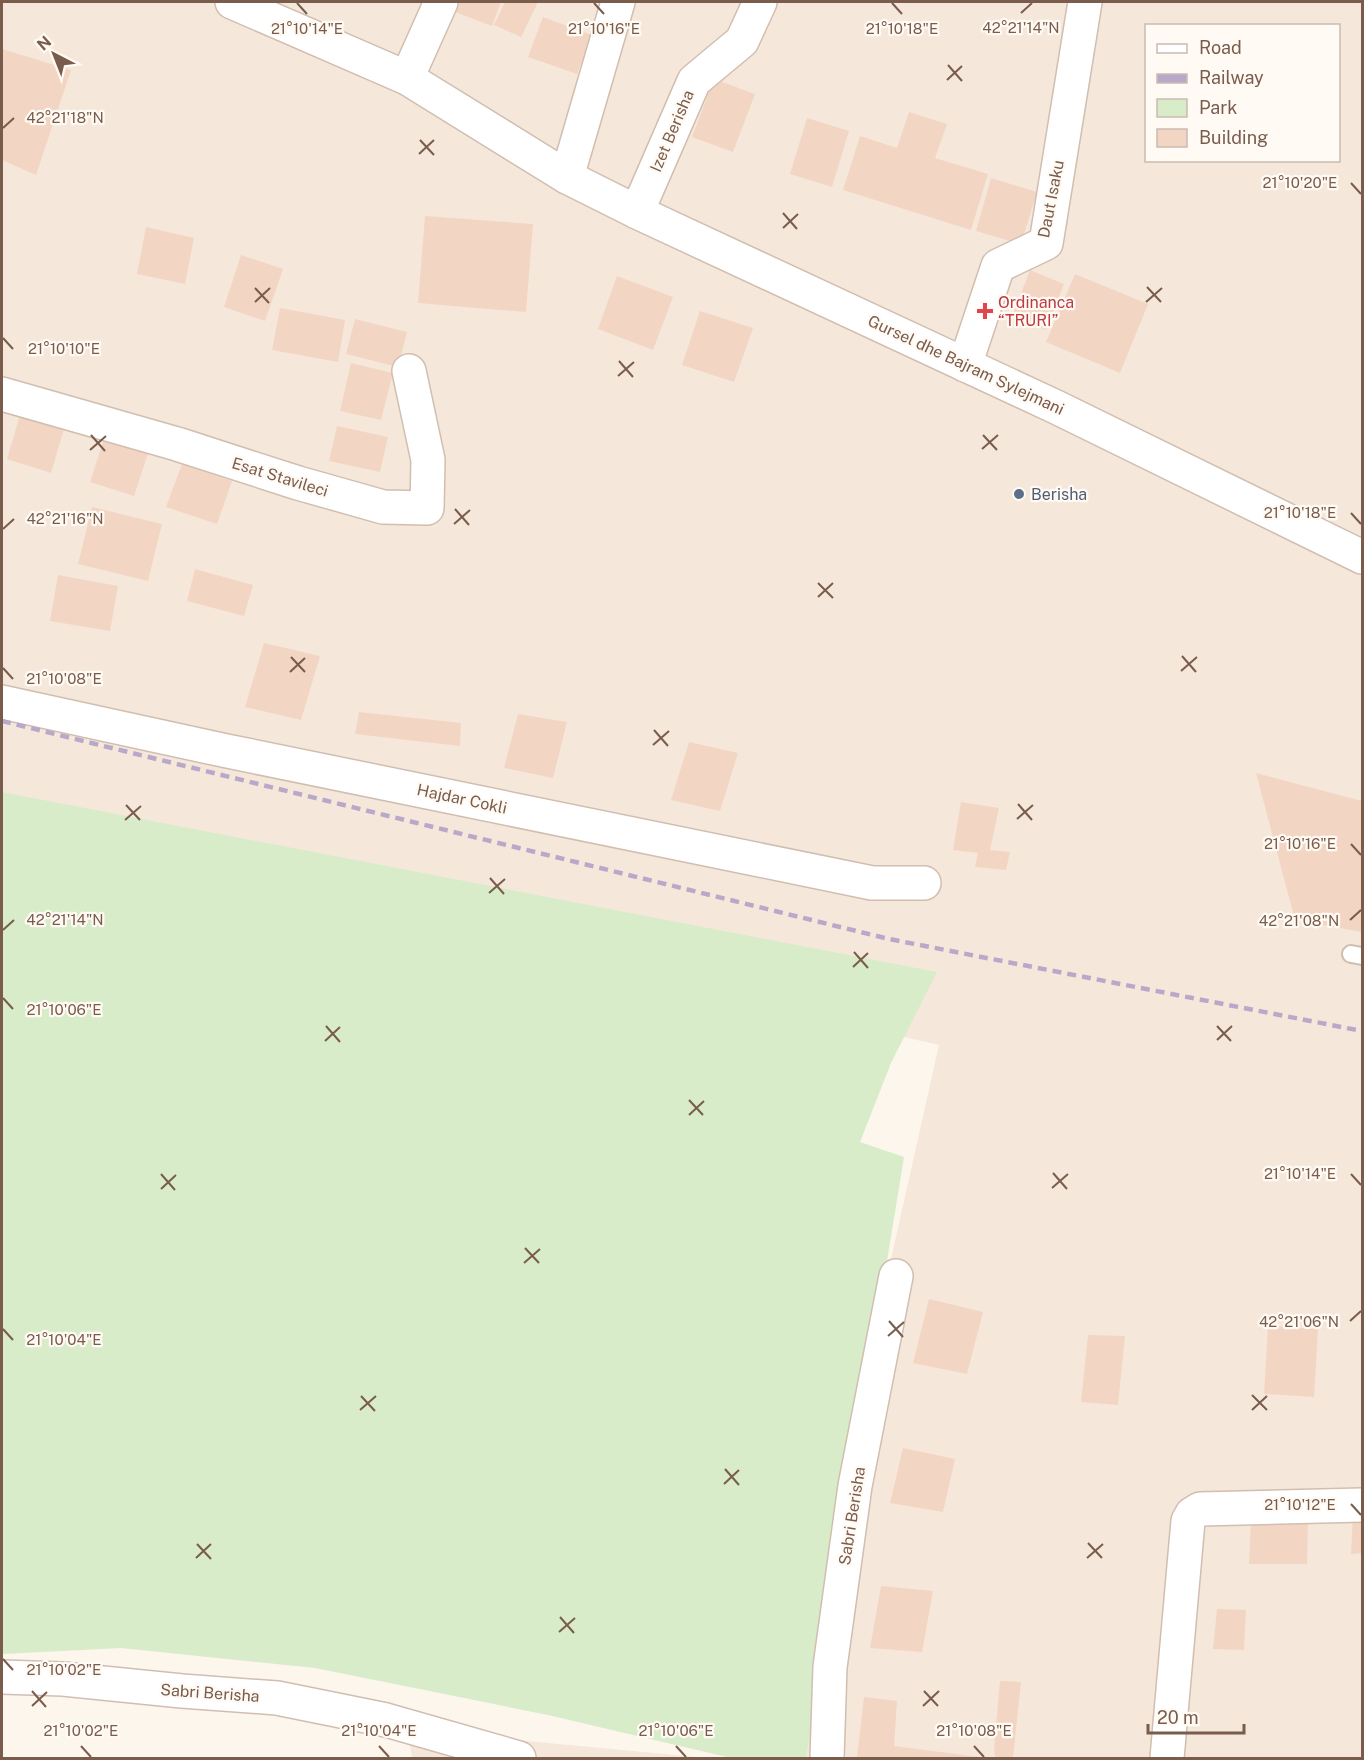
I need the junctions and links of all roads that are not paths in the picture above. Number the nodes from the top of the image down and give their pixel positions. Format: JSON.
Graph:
{"nodes":[{"id":1,"x":232,"y":2,"type":"edge"},
{"id":2,"x":441,"y":2,"type":"edge"},
{"id":3,"x":618,"y":2,"type":"edge"},
{"id":4,"x":760,"y":2,"type":"edge"},
{"id":5,"x":1085,"y":2,"type":"edge"},
{"id":6,"x":407,"y":78,"type":"junction"},
{"id":7,"x":567,"y":177,"type":"junction"},
{"id":8,"x":637,"y":212,"type":"junction"},
{"id":9,"x":965,"y":365,"type":"junction"},
{"id":10,"x":409,"y":371,"type":"dead end"},
{"id":11,"x":2,"y":394,"type":"edge"},
{"id":12,"x":1362,"y":557,"type":"edge"},
{"id":13,"x":2,"y":702,"type":"edge"},
{"id":14,"x":924,"y":883,"type":"dead end"},
{"id":15,"x":896,"y":1276,"type":"dead end"},
{"id":16,"x":1362,"y":1505,"type":"edge"},
{"id":17,"x":2,"y":1677,"type":"edge"},
{"id":18,"x":417,"y":1744,"type":"edge"},
{"id":19,"x":519,"y":1758,"type":"edge"},
{"id":20,"x":826,"y":1758,"type":"edge"},
{"id":21,"x":1167,"y":1758,"type":"edge"}],
"edges":[{"from":1,"to":6,"type":"street","name":"Gursel dhe Bajram Sylejmani"},
{"from":2,"to":6,"type":"street"},
{"from":3,"to":7,"type":"street"},
{"from":4,"to":8,"type":"street","name":"Izet Berisha"},
{"from":5,"to":9,"type":"street","name":"Daut Isaku"},
{"from":6,"to":7,"type":"street","name":"Gursel dhe Bajram Sylejmani"},
{"from":7,"to":8,"type":"street","name":"Gursel dhe Bajram Sylejmani"},
{"from":8,"to":9,"type":"street","name":"Gursel dhe Bajram Sylejmani"},
{"from":9,"to":12,"type":"street","name":"Gursel dhe Bajram Sylejmani"},
{"from":10,"to":11,"type":"street","name":"Esat Stavileci"},
{"from":13,"to":14,"type":"street","name":"Hajdar Cokli"},
{"from":15,"to":20,"type":"street","name":"Sabri Berisha"},
{"from":16,"to":21,"type":"street"},
{"from":17,"to":18,"type":"street","name":"Sabri Berisha"},
{"from":18,"to":19,"type":"street","name":"Sabri Berisha"}]}
